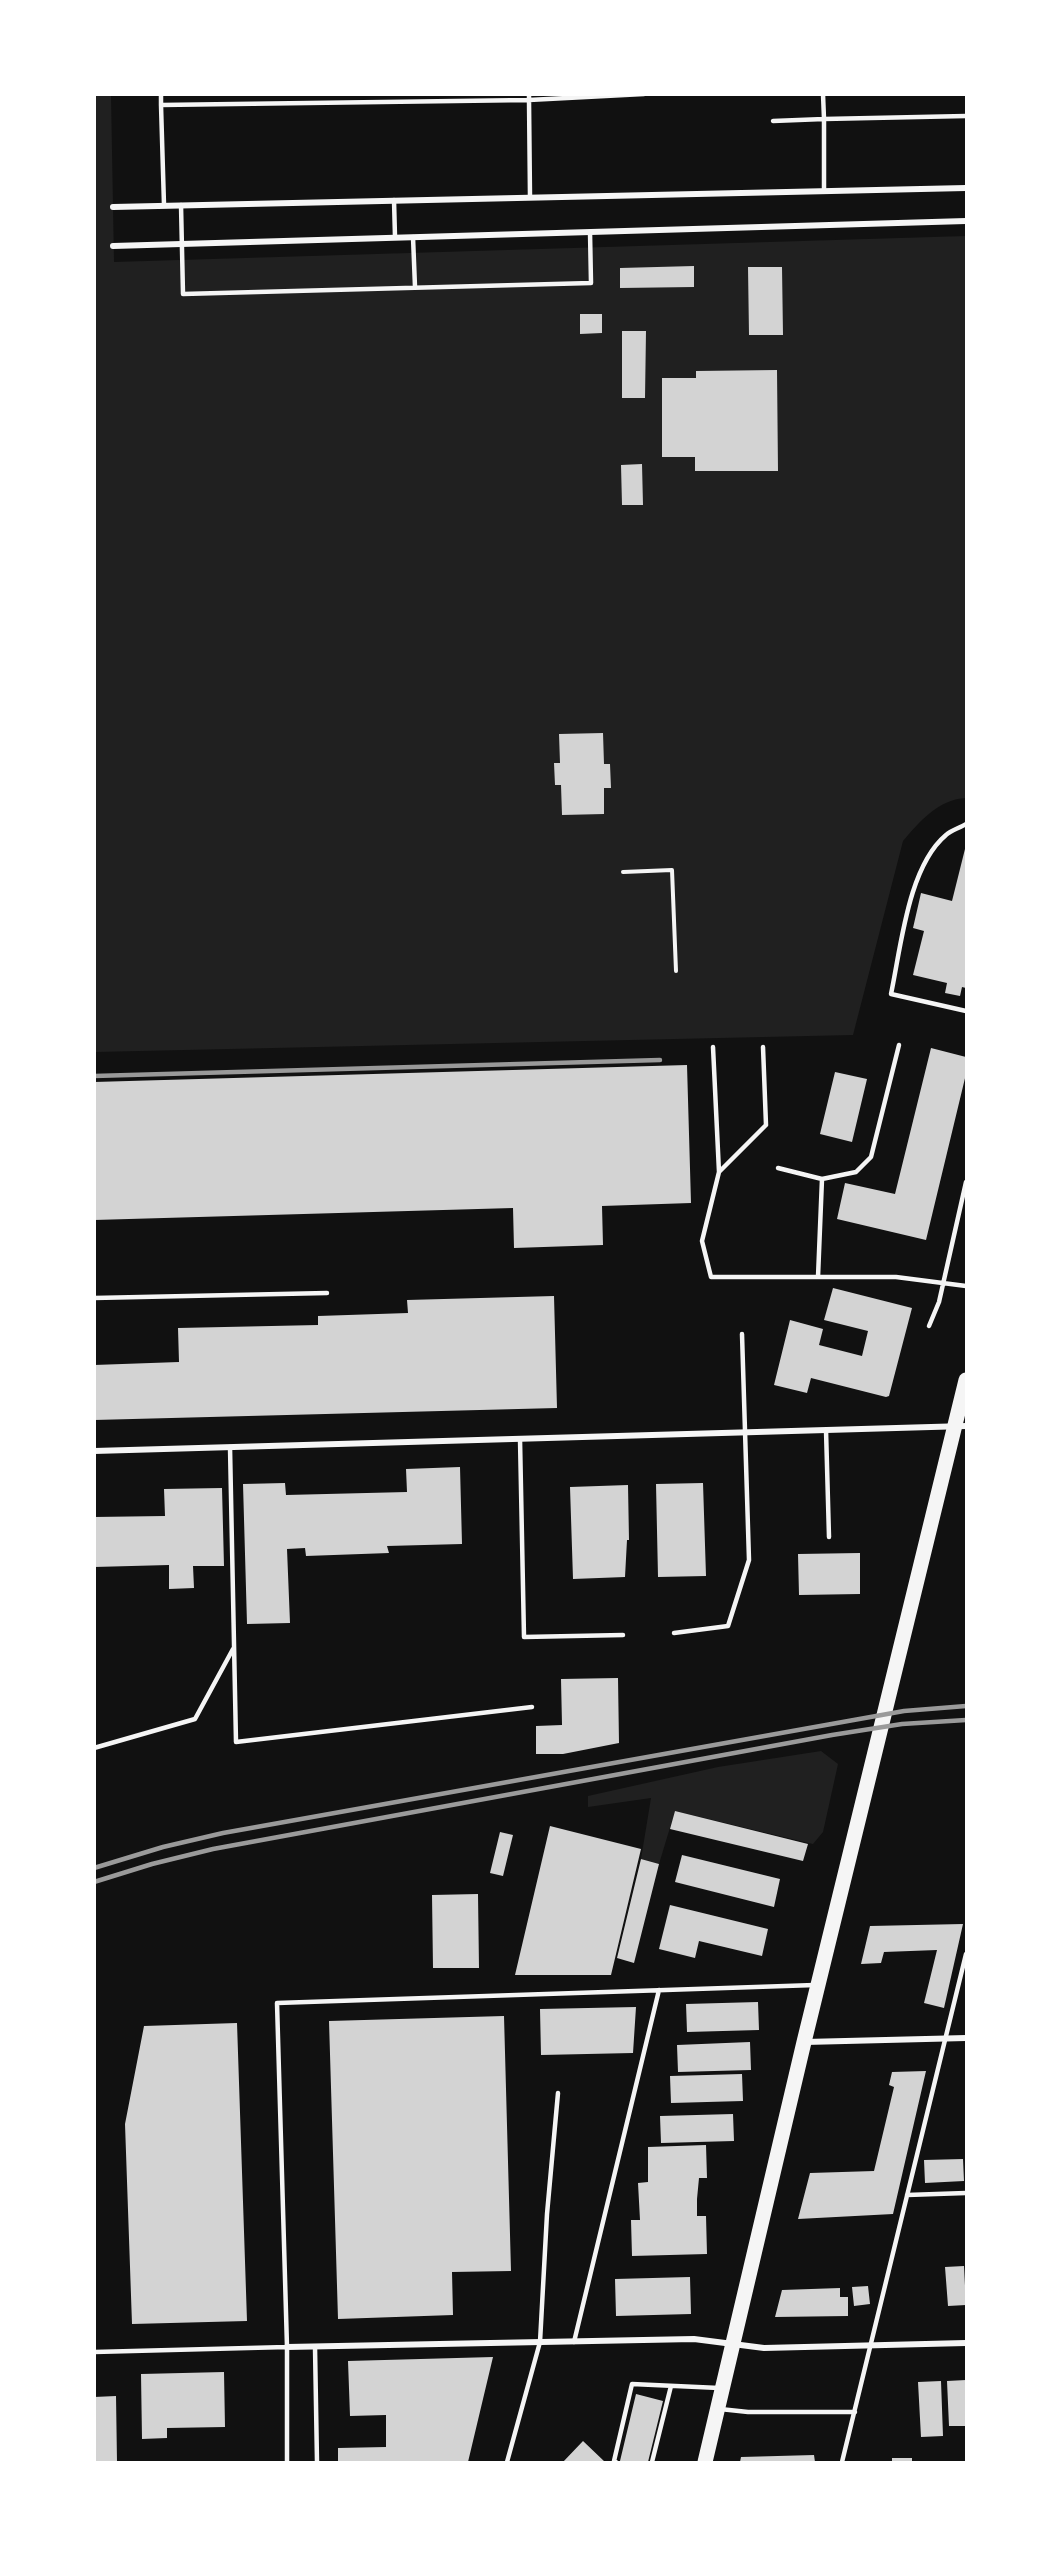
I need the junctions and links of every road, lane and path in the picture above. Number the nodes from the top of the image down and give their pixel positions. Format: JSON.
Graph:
{"nodes":[{"id":1,"x":161,"y":94,"type":"edge"},
{"id":2,"x":644,"y":94,"type":"edge"},
{"id":3,"x":823,"y":94,"type":"edge"},
{"id":4,"x":529,"y":97,"type":"edge"},
{"id":5,"x":161,"y":105,"type":"junction"},
{"id":6,"x":966,"y":116,"type":"edge"},
{"id":7,"x":824,"y":119,"type":"junction"},
{"id":8,"x":773,"y":121,"type":"dead end"},
{"id":9,"x":966,"y":188,"type":"edge"},
{"id":10,"x":824,"y":190,"type":"junction"},
{"id":11,"x":530,"y":197,"type":"junction"},
{"id":12,"x":394,"y":200,"type":"junction"},
{"id":13,"x":181,"y":205,"type":"junction"},
{"id":14,"x":164,"y":206,"type":"junction"},
{"id":15,"x":113,"y":207,"type":"dead end"},
{"id":16,"x":966,"y":221,"type":"edge"},
{"id":17,"x":590,"y":231,"type":"junction"},
{"id":18,"x":395,"y":237,"type":"junction"},
{"id":19,"x":413,"y":237,"type":"junction"},
{"id":20,"x":182,"y":244,"type":"junction"},
{"id":21,"x":113,"y":246,"type":"dead end"},
{"id":22,"x":415,"y":287,"type":"junction"},
{"id":23,"x":966,"y":825,"type":"edge"},
{"id":24,"x":622,"y":872,"type":"dead end"},
{"id":25,"x":676,"y":971,"type":"dead end"},
{"id":26,"x":966,"y":1011,"type":"edge"},
{"id":27,"x":899,"y":1045,"type":"dead end"},
{"id":28,"x":713,"y":1047,"type":"dead end"},
{"id":29,"x":763,"y":1047,"type":"dead end"},
{"id":30,"x":778,"y":1168,"type":"dead end"},
{"id":31,"x":719,"y":1172,"type":"junction"},
{"id":32,"x":822,"y":1179,"type":"junction"},
{"id":33,"x":966,"y":1182,"type":"edge"},
{"id":34,"x":819,"y":1277,"type":"junction"},
{"id":35,"x":944,"y":1283,"type":"junction"},
{"id":36,"x":966,"y":1286,"type":"edge"},
{"id":37,"x":327,"y":1293,"type":"dead end"},
{"id":38,"x":94,"y":1298,"type":"edge"},
{"id":39,"x":929,"y":1326,"type":"dead end"},
{"id":40,"x":742,"y":1335,"type":"dead end"},
{"id":41,"x":966,"y":1380,"type":"edge"},
{"id":42,"x":961,"y":1427,"type":"edge"},
{"id":43,"x":826,"y":1430,"type":"junction"},
{"id":44,"x":745,"y":1433,"type":"junction"},
{"id":45,"x":520,"y":1439,"type":"junction"},
{"id":46,"x":230,"y":1447,"type":"junction"},
{"id":47,"x":94,"y":1451,"type":"edge"},
{"id":48,"x":829,"y":1537,"type":"dead end"},
{"id":49,"x":674,"y":1633,"type":"dead end"},
{"id":50,"x":622,"y":1635,"type":"dead end"},
{"id":51,"x":234,"y":1646,"type":"junction"},
{"id":52,"x":532,"y":1707,"type":"dead end"},
{"id":53,"x":94,"y":1748,"type":"edge"},
{"id":54,"x":966,"y":1954,"type":"edge"},
{"id":55,"x":818,"y":1985,"type":"junction"},
{"id":56,"x":659,"y":1990,"type":"junction"},
{"id":57,"x":966,"y":2038,"type":"edge"},
{"id":58,"x":945,"y":2039,"type":"junction"},
{"id":59,"x":804,"y":2042,"type":"junction"},
{"id":60,"x":558,"y":2093,"type":"dead end"},
{"id":61,"x":966,"y":2193,"type":"edge"},
{"id":62,"x":907,"y":2195,"type":"junction"},
{"id":63,"x":574,"y":2342,"type":"junction"},
{"id":64,"x":540,"y":2343,"type":"junction"},
{"id":65,"x":732,"y":2343,"type":"junction"},
{"id":66,"x":966,"y":2343,"type":"edge"},
{"id":67,"x":872,"y":2345,"type":"junction"},
{"id":68,"x":315,"y":2346,"type":"junction"},
{"id":69,"x":287,"y":2347,"type":"junction"},
{"id":70,"x":94,"y":2352,"type":"edge"},
{"id":71,"x":671,"y":2386,"type":"junction"},
{"id":72,"x":722,"y":2388,"type":"junction"},
{"id":73,"x":717,"y":2409,"type":"junction"},
{"id":74,"x":855,"y":2412,"type":"junction"},
{"id":75,"x":287,"y":2463,"type":"edge"},
{"id":76,"x":318,"y":2463,"type":"edge"},
{"id":77,"x":507,"y":2463,"type":"edge"},
{"id":78,"x":616,"y":2463,"type":"edge"},
{"id":79,"x":652,"y":2463,"type":"edge"},
{"id":80,"x":705,"y":2463,"type":"edge"},
{"id":81,"x":842,"y":2463,"type":"edge"}],
"edges":[{"from":1,"to":5,"type":"lane"},
{"from":2,"to":4,"type":"lane"},
{"from":3,"to":7,"type":"lane"},
{"from":4,"to":5,"type":"lane"},
{"from":4,"to":11,"type":"lane"},
{"from":5,"to":14,"type":"lane"},
{"from":6,"to":7,"type":"lane"},
{"from":7,"to":8,"type":"lane"},
{"from":7,"to":10,"type":"lane"},
{"from":9,"to":10,"type":"street"},
{"from":10,"to":11,"type":"street"},
{"from":11,"to":12,"type":"street"},
{"from":12,"to":13,"type":"street"},
{"from":12,"to":18,"type":"lane"},
{"from":13,"to":14,"type":"street"},
{"from":13,"to":20,"type":"lane"},
{"from":14,"to":15,"type":"street"},
{"from":16,"to":17,"type":"street"},
{"from":17,"to":19,"type":"street"},
{"from":17,"to":22,"type":"lane"},
{"from":18,"to":19,"type":"street"},
{"from":18,"to":20,"type":"street"},
{"from":19,"to":22,"type":"lane"},
{"from":20,"to":21,"type":"street"},
{"from":20,"to":22,"type":"lane"},
{"from":23,"to":26,"type":"lane"},
{"from":24,"to":25,"type":"path"},
{"from":27,"to":32,"type":"lane"},
{"from":28,"to":31,"type":"lane"},
{"from":29,"to":31,"type":"lane"},
{"from":30,"to":32,"type":"lane"},
{"from":31,"to":34,"type":"lane"},
{"from":32,"to":34,"type":"lane"},
{"from":33,"to":35,"type":"lane"},
{"from":34,"to":35,"type":"lane"},
{"from":35,"to":36,"type":"lane"},
{"from":35,"to":39,"type":"lane"},
{"from":37,"to":38,"type":"lane"},
{"from":40,"to":44,"type":"lane"},
{"from":41,"to":42,"type":"main road"},
{"from":42,"to":43,"type":"street"},
{"from":42,"to":55,"type":"main road"},
{"from":43,"to":44,"type":"street"},
{"from":43,"to":48,"type":"lane"},
{"from":44,"to":45,"type":"street"},
{"from":44,"to":49,"type":"lane"},
{"from":45,"to":46,"type":"street"},
{"from":45,"to":50,"type":"lane"},
{"from":46,"to":47,"type":"street"},
{"from":46,"to":51,"type":"lane"},
{"from":51,"to":52,"type":"lane"},
{"from":51,"to":53,"type":"lane"},
{"from":54,"to":58,"type":"lane"},
{"from":55,"to":56,"type":"lane"},
{"from":55,"to":59,"type":"main road"},
{"from":56,"to":63,"type":"lane"},
{"from":56,"to":69,"type":"lane"},
{"from":57,"to":58,"type":"street"},
{"from":58,"to":59,"type":"street"},
{"from":58,"to":62,"type":"lane"},
{"from":59,"to":65,"type":"main road"},
{"from":60,"to":64,"type":"lane"},
{"from":61,"to":62,"type":"lane"},
{"from":62,"to":67,"type":"lane"},
{"from":63,"to":64,"type":"street"},
{"from":63,"to":65,"type":"street"},
{"from":64,"to":68,"type":"street"},
{"from":64,"to":77,"type":"lane"},
{"from":65,"to":67,"type":"street"},
{"from":65,"to":72,"type":"main road"},
{"from":66,"to":67,"type":"street"},
{"from":67,"to":74,"type":"lane"},
{"from":68,"to":69,"type":"street"},
{"from":68,"to":76,"type":"lane"},
{"from":69,"to":70,"type":"lane"},
{"from":69,"to":75,"type":"lane"},
{"from":71,"to":72,"type":"lane"},
{"from":71,"to":78,"type":"lane"},
{"from":71,"to":79,"type":"lane"},
{"from":72,"to":73,"type":"main road"},
{"from":73,"to":74,"type":"lane"},
{"from":73,"to":80,"type":"main road"},
{"from":74,"to":81,"type":"lane"}]}
